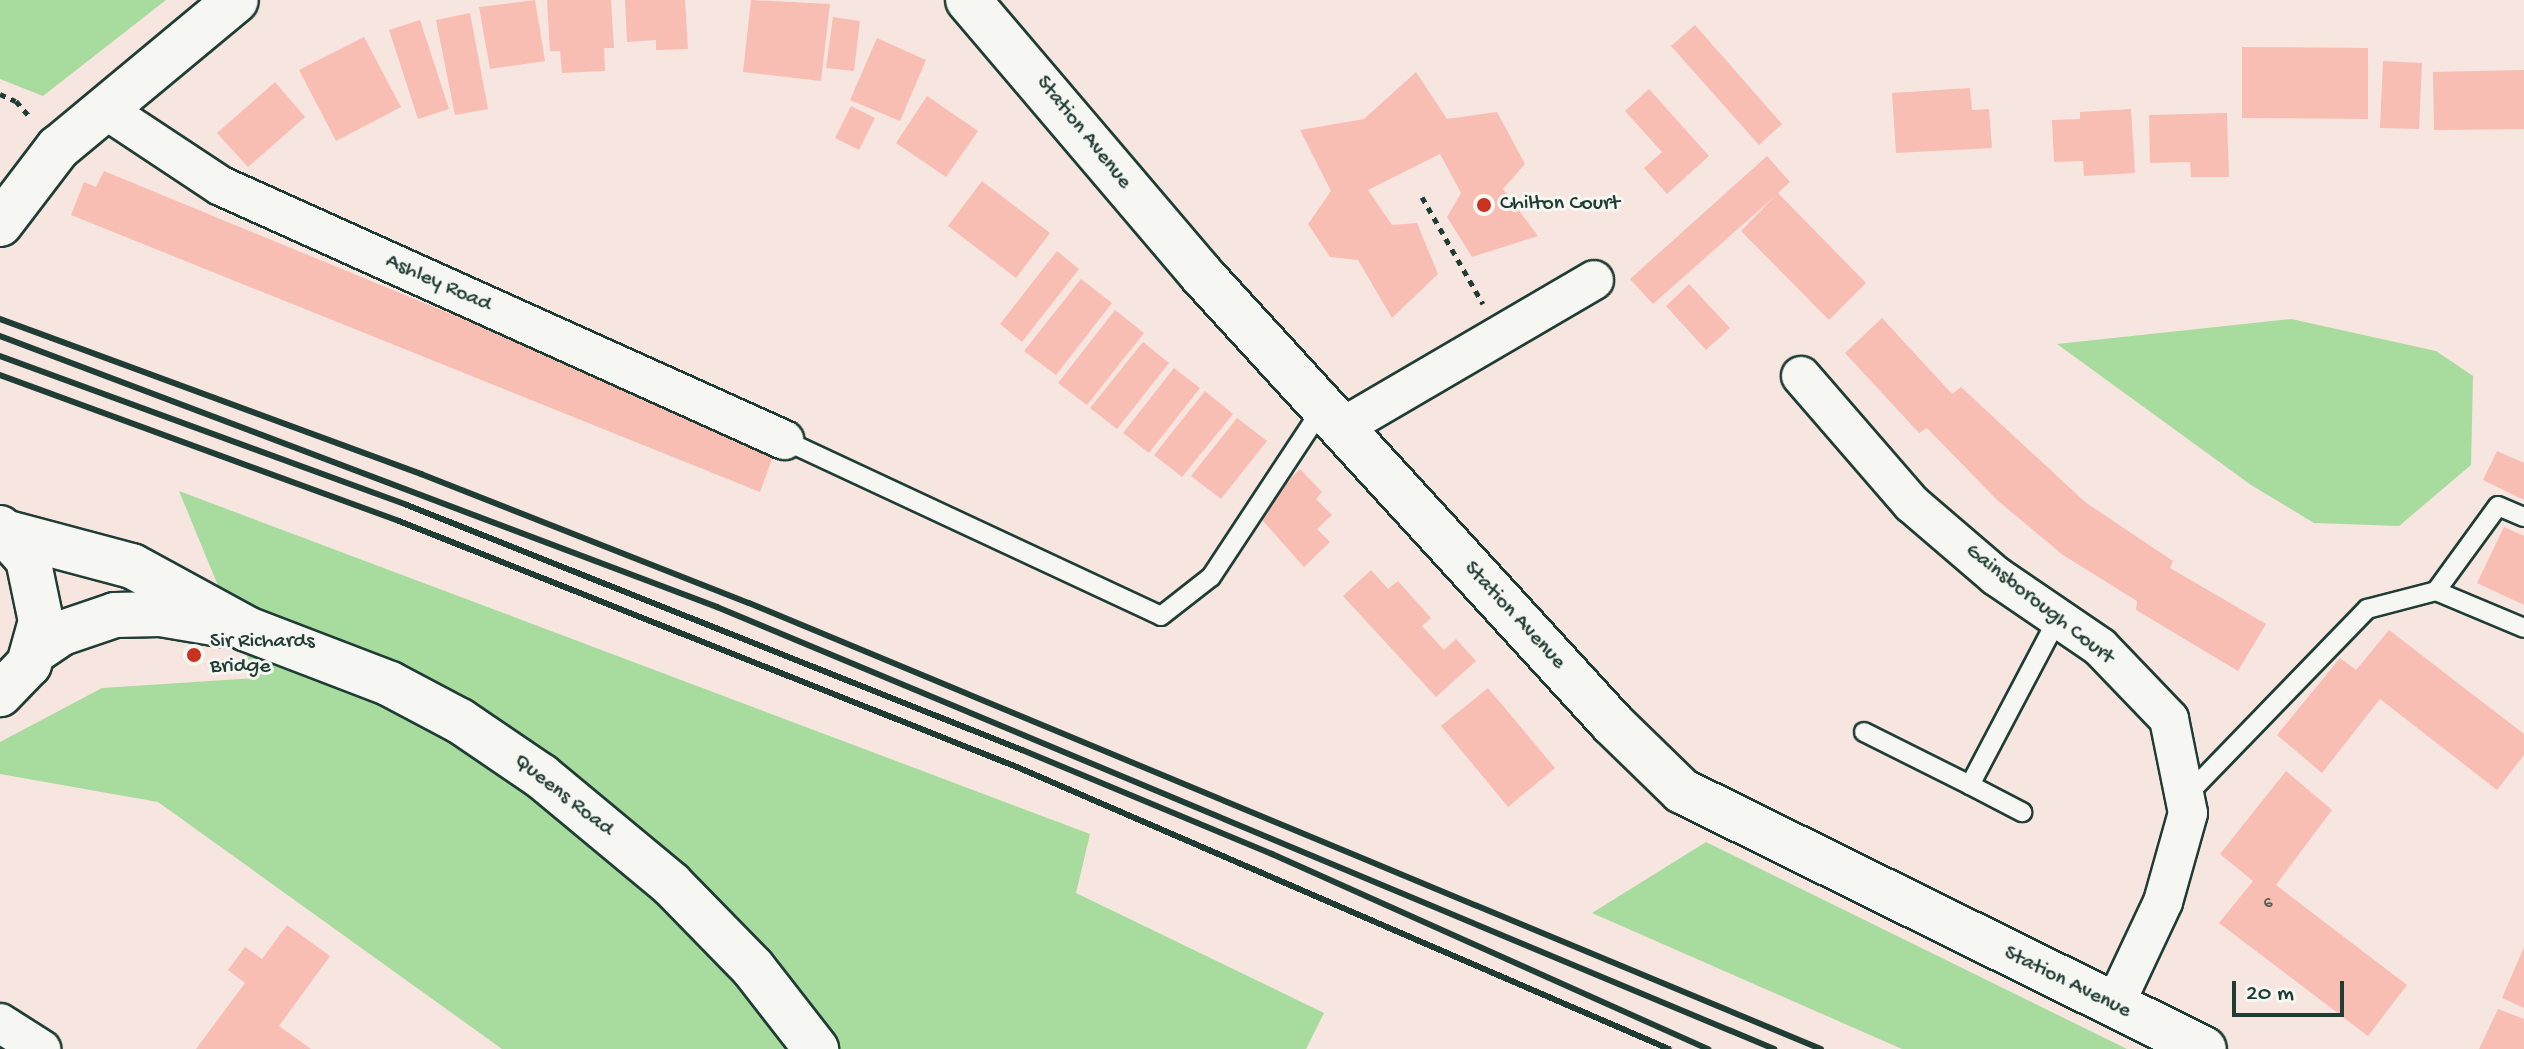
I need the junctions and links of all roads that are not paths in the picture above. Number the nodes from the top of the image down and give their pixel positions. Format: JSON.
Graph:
{"nodes":[{"id":1,"x":236,"y":0,"type":"edge"},
{"id":2,"x":973,"y":1,"type":"edge"},
{"id":3,"x":103,"y":108,"type":"junction"},
{"id":4,"x":0,"y":223,"type":"edge"},
{"id":5,"x":1594,"y":280,"type":"dead end"},
{"id":6,"x":1801,"y":376,"type":"dead end"},
{"id":7,"x":1332,"y":417,"type":"junction"},
{"id":8,"x":784,"y":440,"type":"joint"},
{"id":9,"x":2524,"y":517,"type":"edge"},
{"id":10,"x":2,"y":530,"type":"edge"},
{"id":11,"x":2436,"y":591,"type":"junction"},
{"id":12,"x":2058,"y":618,"type":"junction"},
{"id":13,"x":2524,"y":628,"type":"edge"},
{"id":14,"x":247,"y":629,"type":"junction"},
{"id":15,"x":35,"y":651,"type":"junction"},
{"id":16,"x":0,"y":694,"type":"edge"},
{"id":17,"x":1864,"y":732,"type":"dead end"},
{"id":18,"x":1970,"y":785,"type":"junction"},
{"id":19,"x":2185,"y":797,"type":"junction"},
{"id":20,"x":2022,"y":812,"type":"dead end"},
{"id":21,"x":2114,"y":1006,"type":"junction"},
{"id":22,"x":0,"y":1023,"type":"edge"},
{"id":23,"x":41,"y":1049,"type":"edge"},
{"id":24,"x":816,"y":1049,"type":"edge"},
{"id":25,"x":2204,"y":1049,"type":"edge"}],
"edges":[{"from":1,"to":3,"type":"main road"},
{"from":2,"to":7,"type":"main road","name":"Station Avenue"},
{"from":3,"to":4,"type":"main road"},
{"from":3,"to":8,"type":"street","name":"Ashley Road"},
{"from":5,"to":7,"type":"street"},
{"from":6,"to":12,"type":"street","name":"Gainsborough Court"},
{"from":7,"to":8,"type":"lane"},
{"from":7,"to":21,"type":"main road","name":"Station Avenue"},
{"from":9,"to":11,"type":"lane"},
{"from":10,"to":14,"type":"main road","name":"Queens Road"},
{"from":10,"to":15,"type":"main road"},
{"from":11,"to":13,"type":"lane"},
{"from":11,"to":19,"type":"lane"},
{"from":12,"to":18,"type":"lane"},
{"from":12,"to":19,"type":"street","name":"Gainsborough Court"},
{"from":14,"to":15,"type":"main road","name":"Queens Road"},
{"from":14,"to":24,"type":"main road","name":"Queens Road"},
{"from":15,"to":16,"type":"main road"},
{"from":17,"to":18,"type":"lane"},
{"from":18,"to":20,"type":"lane"},
{"from":19,"to":21,"type":"street","name":"Gainsborough Court"},
{"from":21,"to":25,"type":"main road","name":"Station Avenue"},
{"from":22,"to":23,"type":"street"}]}
